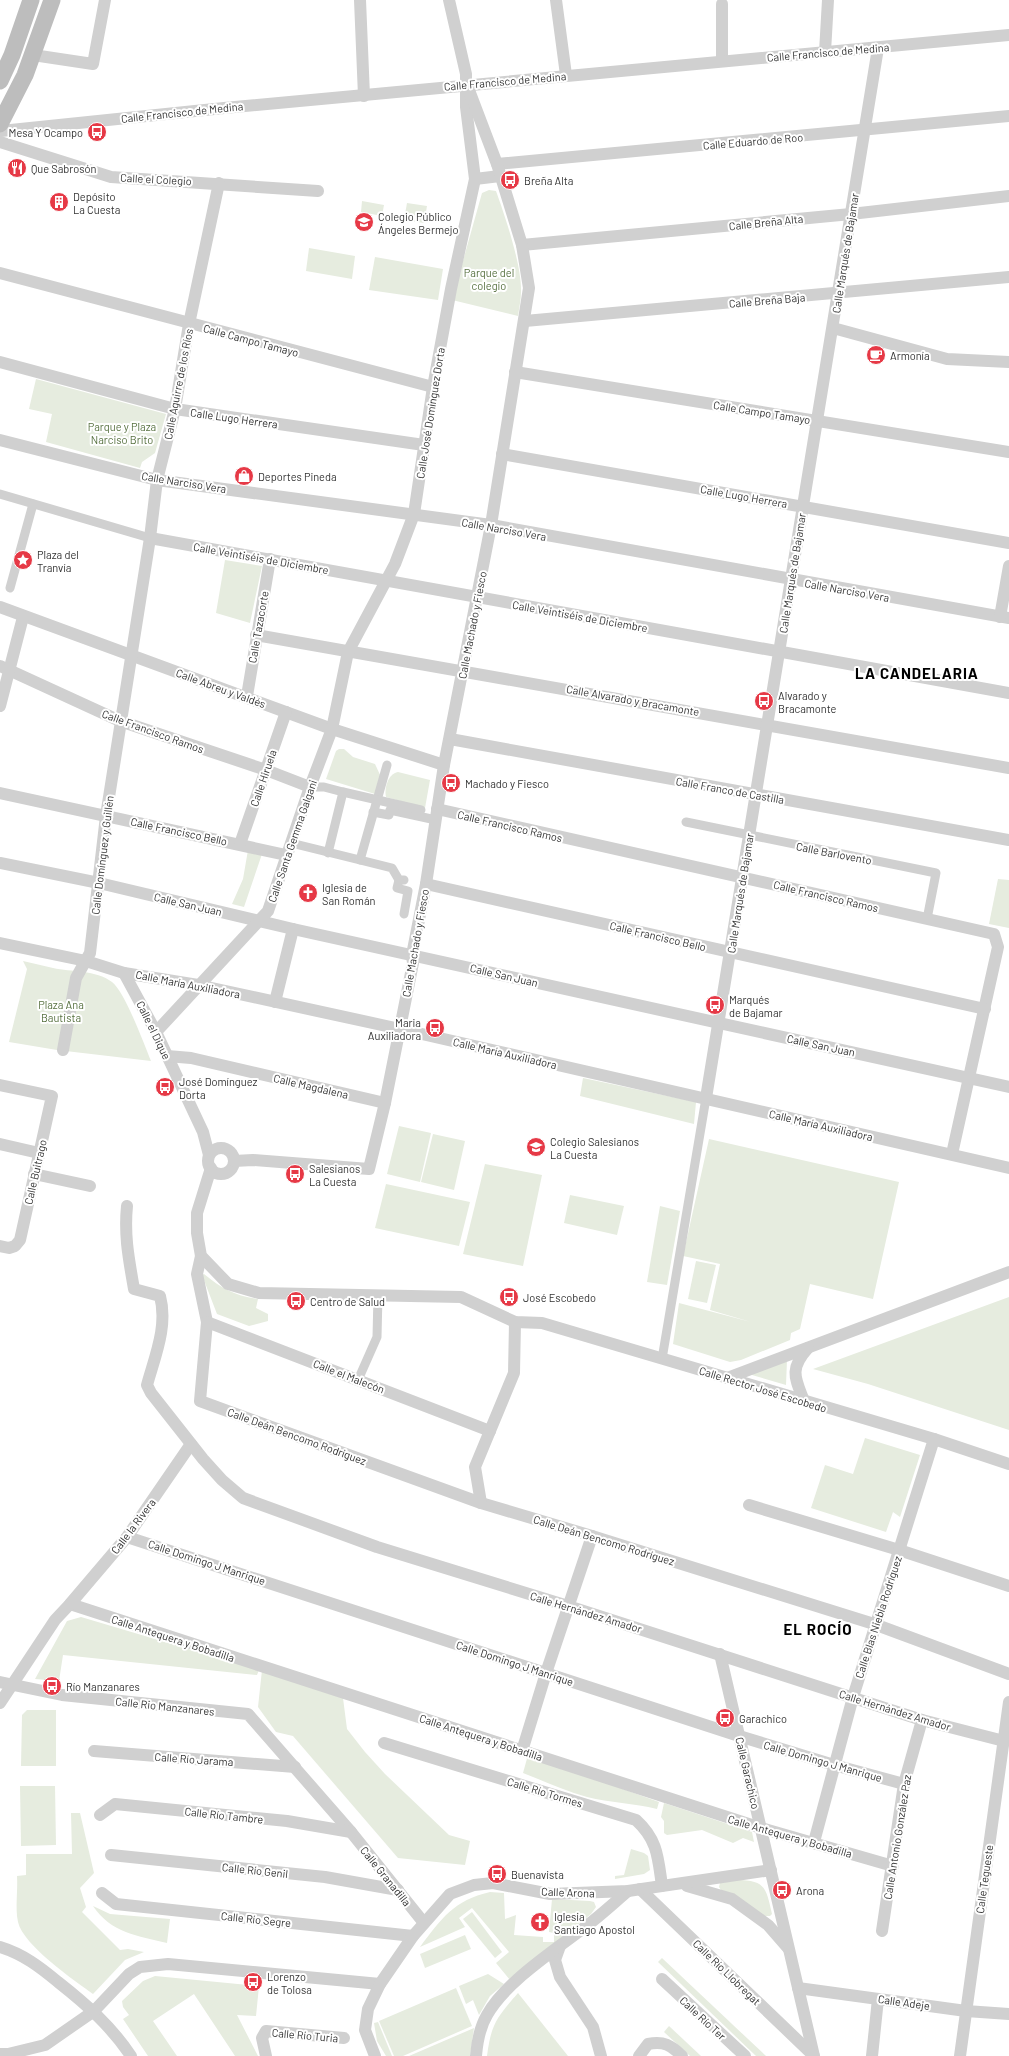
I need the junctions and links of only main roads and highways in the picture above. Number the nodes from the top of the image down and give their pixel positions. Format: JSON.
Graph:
{"nodes":[{"id":1,"x":31,"y":0,"type":"edge"},
{"id":2,"x":52,"y":0,"type":"edge"},
{"id":3,"x":2,"y":74,"type":"edge"},
{"id":4,"x":0,"y":131,"type":"edge"}],
"edges":[{"from":1,"to":3,"type":"main road"},
{"from":2,"to":4,"type":"main road"}]}
